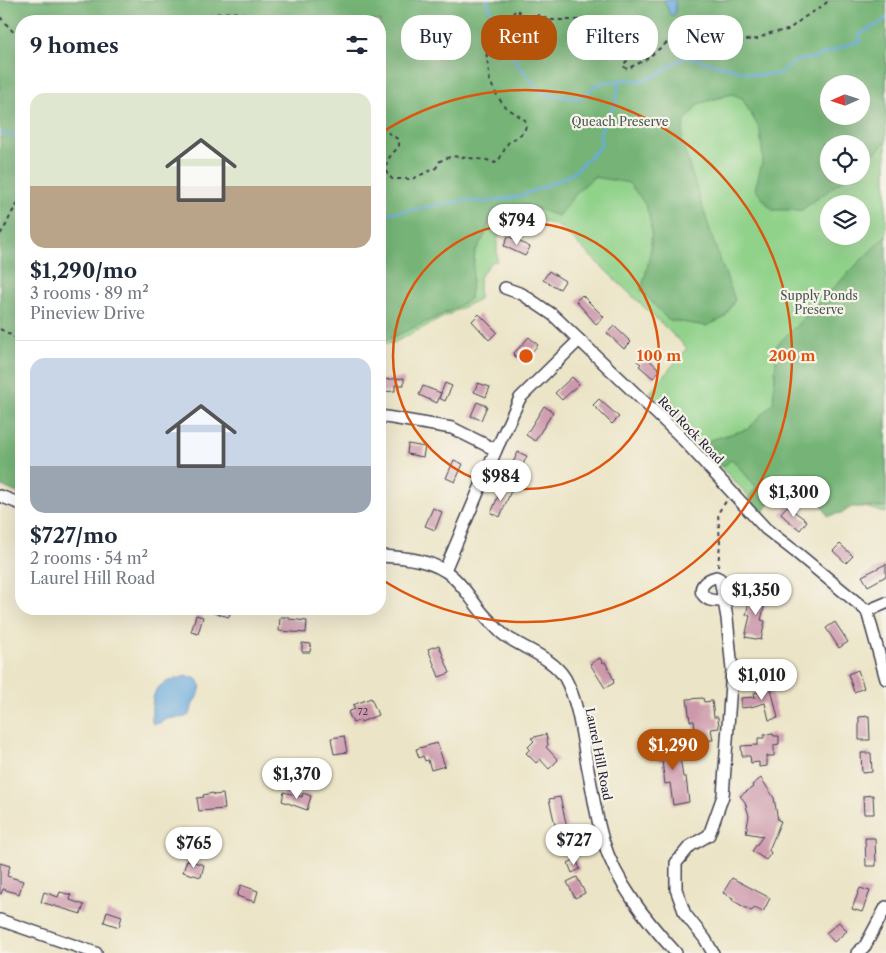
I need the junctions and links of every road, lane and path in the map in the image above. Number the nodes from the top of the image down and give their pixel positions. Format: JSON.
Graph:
{"nodes":[{"id":1,"x":829,"y":0,"type":"edge"},
{"id":2,"x":208,"y":15,"type":"edge"},
{"id":3,"x":254,"y":15,"type":"edge"},
{"id":4,"x":0,"y":17,"type":"edge"},
{"id":5,"x":15,"y":34,"type":"edge"},
{"id":6,"x":386,"y":132,"type":"edge"},
{"id":7,"x":386,"y":164,"type":"edge"},
{"id":8,"x":386,"y":171,"type":"edge"},
{"id":9,"x":15,"y":208,"type":"edge"},
{"id":10,"x":0,"y":234,"type":"edge"},
{"id":11,"x":505,"y":288,"type":"dead end"},
{"id":12,"x":0,"y":329,"type":"edge"},
{"id":13,"x":15,"y":338,"type":"edge"},
{"id":14,"x":578,"y":340,"type":"junction"},
{"id":15,"x":386,"y":417,"type":"edge"},
{"id":16,"x":496,"y":450,"type":"junction"},
{"id":17,"x":733,"y":494,"type":"junction"},
{"id":18,"x":0,"y":496,"type":"edge"},
{"id":19,"x":15,"y":502,"type":"edge"},
{"id":20,"x":386,"y":557,"type":"edge"},
{"id":21,"x":445,"y":570,"type":"junction"},
{"id":22,"x":716,"y":577,"type":"junction"},
{"id":23,"x":725,"y":601,"type":"junction"},
{"id":24,"x":886,"y":603,"type":"edge"},
{"id":25,"x":867,"y":611,"type":"junction"},
{"id":26,"x":886,"y":679,"type":"edge"},
{"id":27,"x":886,"y":907,"type":"edge"},
{"id":28,"x":0,"y":920,"type":"edge"},
{"id":29,"x":96,"y":953,"type":"edge"},
{"id":30,"x":676,"y":953,"type":"edge"},
{"id":31,"x":714,"y":953,"type":"edge"},
{"id":32,"x":857,"y":953,"type":"edge"}],
"edges":[{"from":1,"to":8,"type":"path"},
{"from":2,"to":3,"type":"path"},
{"from":4,"to":5,"type":"path"},
{"from":6,"to":7,"type":"path"},
{"from":9,"to":10,"type":"path"},
{"from":11,"to":14,"type":"street","name":"Red Rock Road"},
{"from":12,"to":13,"type":"path"},
{"from":14,"to":16,"type":"street"},
{"from":14,"to":17,"type":"street","name":"Red Rock Road"},
{"from":15,"to":16,"type":"street"},
{"from":16,"to":21,"type":"street"},
{"from":17,"to":22,"type":"path"},
{"from":17,"to":25,"type":"street","name":"Red Rock Road"},
{"from":18,"to":19,"type":"street"},
{"from":20,"to":21,"type":"street","name":"Laurel Hill Road"},
{"from":21,"to":30,"type":"street","name":"Laurel Hill Road"},
{"from":22,"to":23,"type":"street"},
{"from":22,"to":23,"type":"street"},
{"from":23,"to":31,"type":"street"},
{"from":24,"to":25,"type":"street"},
{"from":25,"to":26,"type":"street"},
{"from":27,"to":32,"type":"street"},
{"from":28,"to":29,"type":"street"}]}
